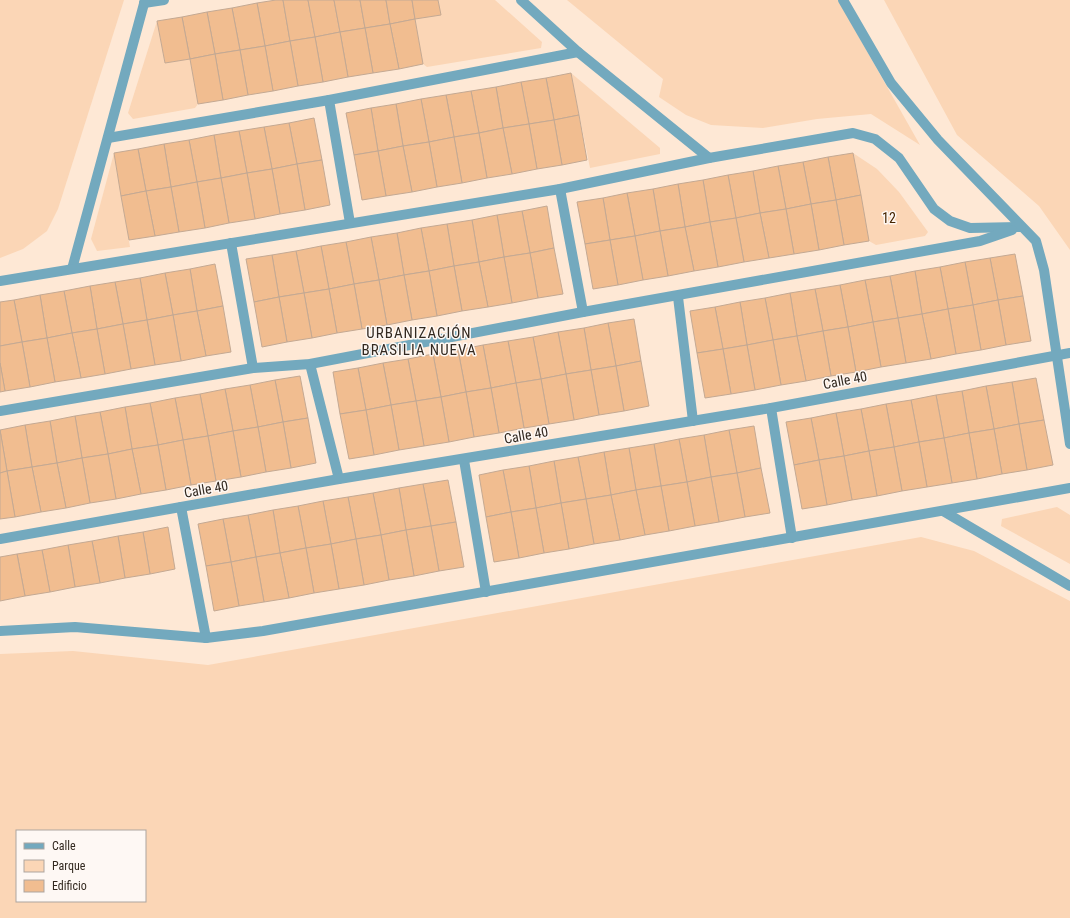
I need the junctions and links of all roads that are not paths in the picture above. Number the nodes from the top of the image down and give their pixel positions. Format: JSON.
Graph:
{"nodes":[{"id":1,"x":164,"y":0,"type":"edge"},
{"id":2,"x":521,"y":0,"type":"edge"},
{"id":3,"x":843,"y":0,"type":"edge"},
{"id":4,"x":144,"y":2,"type":"edge"},
{"id":5,"x":578,"y":52,"type":"junction"},
{"id":6,"x":329,"y":100,"type":"junction"},
{"id":7,"x":108,"y":138,"type":"junction"},
{"id":8,"x":709,"y":158,"type":"junction"},
{"id":9,"x":560,"y":188,"type":"junction"},
{"id":10,"x":350,"y":223,"type":"junction"},
{"id":11,"x":1021,"y":226,"type":"junction"},
{"id":12,"x":231,"y":243,"type":"junction"},
{"id":13,"x":72,"y":269,"type":"junction"},
{"id":14,"x":0,"y":281,"type":"edge"},
{"id":15,"x":678,"y":297,"type":"junction"},
{"id":16,"x":584,"y":312,"type":"junction"},
{"id":17,"x":1070,"y":353,"type":"edge"},
{"id":18,"x":1056,"y":355,"type":"junction"},
{"id":19,"x":310,"y":364,"type":"junction"},
{"id":20,"x":253,"y":368,"type":"junction"},
{"id":21,"x":771,"y":408,"type":"junction"},
{"id":22,"x":0,"y":412,"type":"edge"},
{"id":23,"x":694,"y":421,"type":"junction"},
{"id":24,"x":1070,"y":444,"type":"edge"},
{"id":25,"x":464,"y":460,"type":"junction"},
{"id":26,"x":338,"y":479,"type":"junction"},
{"id":27,"x":1070,"y":488,"type":"edge"},
{"id":28,"x":181,"y":507,"type":"junction"},
{"id":29,"x":943,"y":511,"type":"junction"},
{"id":30,"x":0,"y":538,"type":"edge"},
{"id":31,"x":792,"y":538,"type":"junction"},
{"id":32,"x":1070,"y":586,"type":"edge"},
{"id":33,"x":486,"y":592,"type":"junction"},
{"id":34,"x":0,"y":631,"type":"edge"},
{"id":35,"x":206,"y":638,"type":"junction"}],
"edges":[{"from":1,"to":4,"type":"street"},
{"from":2,"to":5,"type":"street"},
{"from":3,"to":11,"type":"street"},
{"from":4,"to":7,"type":"street"},
{"from":5,"to":6,"type":"street"},
{"from":5,"to":8,"type":"street"},
{"from":6,"to":7,"type":"street"},
{"from":6,"to":10,"type":"street"},
{"from":7,"to":13,"type":"street"},
{"from":8,"to":9,"type":"street"},
{"from":8,"to":11,"type":"street"},
{"from":9,"to":10,"type":"street"},
{"from":9,"to":16,"type":"street"},
{"from":10,"to":12,"type":"street"},
{"from":11,"to":15,"type":"street"},
{"from":11,"to":18,"type":"street"},
{"from":12,"to":13,"type":"street"},
{"from":12,"to":20,"type":"street"},
{"from":13,"to":14,"type":"street"},
{"from":15,"to":16,"type":"street"},
{"from":15,"to":23,"type":"street"},
{"from":16,"to":19,"type":"street"},
{"from":17,"to":18,"type":"street","name":"Calle 40"},
{"from":18,"to":21,"type":"street","name":"Calle 40"},
{"from":18,"to":24,"type":"street"},
{"from":19,"to":20,"type":"street"},
{"from":19,"to":26,"type":"street"},
{"from":20,"to":22,"type":"street"},
{"from":21,"to":23,"type":"street","name":"Calle 40"},
{"from":21,"to":31,"type":"street"},
{"from":23,"to":25,"type":"street","name":"Calle 40"},
{"from":25,"to":26,"type":"street","name":"Calle 40"},
{"from":25,"to":33,"type":"street"},
{"from":26,"to":28,"type":"street","name":"Calle 40"},
{"from":27,"to":29,"type":"street"},
{"from":28,"to":30,"type":"street","name":"Calle 40"},
{"from":28,"to":35,"type":"street"},
{"from":29,"to":31,"type":"street"},
{"from":29,"to":32,"type":"street"},
{"from":31,"to":33,"type":"street"},
{"from":33,"to":35,"type":"street"},
{"from":34,"to":35,"type":"street"}]}
